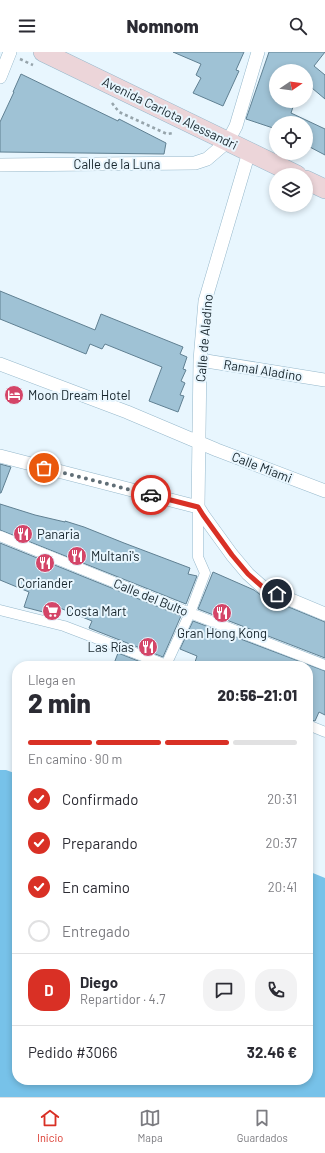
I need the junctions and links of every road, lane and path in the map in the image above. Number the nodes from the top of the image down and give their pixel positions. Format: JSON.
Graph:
{"nodes":[{"id":1,"x":10,"y":52,"type":"edge"},
{"id":2,"x":43,"y":52,"type":"edge"},
{"id":3,"x":258,"y":52,"type":"edge"},
{"id":4,"x":0,"y":77,"type":"edge"},
{"id":5,"x":228,"y":141,"type":"junction"},
{"id":6,"x":249,"y":152,"type":"junction"},
{"id":7,"x":0,"y":165,"type":"edge"},
{"id":8,"x":282,"y":168,"type":"edge"},
{"id":9,"x":313,"y":183,"type":"edge"},
{"id":10,"x":325,"y":189,"type":"edge"},
{"id":11,"x":200,"y":360,"type":"junction"},
{"id":12,"x":0,"y":364,"type":"edge"},
{"id":13,"x":325,"y":380,"type":"edge"},
{"id":14,"x":199,"y":442,"type":"junction"},
{"id":15,"x":0,"y":456,"type":"edge"},
{"id":16,"x":325,"y":491,"type":"edge"},
{"id":17,"x":198,"y":507,"type":"junction"},
{"id":18,"x":0,"y":536,"type":"edge"},
{"id":19,"x":0,"y":610,"type":"edge"},
{"id":20,"x":190,"y":613,"type":"junction"},
{"id":21,"x":325,"y":614,"type":"edge"},
{"id":22,"x":157,"y":661,"type":"edge"},
{"id":23,"x":170,"y":661,"type":"edge"},
{"id":24,"x":325,"y":665,"type":"edge"},
{"id":25,"x":313,"y":727,"type":"edge"},
{"id":26,"x":325,"y":732,"type":"edge"}],
"edges":[{"from":1,"to":4,"type":"street"},
{"from":2,"to":5,"type":"main road","name":"Avenida Carlota Alessandri"},
{"from":3,"to":5,"type":"street"},
{"from":5,"to":6,"type":"main road","name":"Avenida Carlota Alessandri"},
{"from":5,"to":7,"type":"street","name":"Calle de la Luna"},
{"from":6,"to":8,"type":"main road","name":"Avenida Carlota Alessandri"},
{"from":6,"to":11,"type":"street","name":"Calle de Aladino"},
{"from":9,"to":10,"type":"main road"},
{"from":11,"to":13,"type":"street","name":"Ramal Aladino"},
{"from":11,"to":14,"type":"street","name":"Calle de Aladino"},
{"from":12,"to":14,"type":"street","name":"Calle Miami"},
{"from":14,"to":16,"type":"street","name":"Calle Miami"},
{"from":14,"to":17,"type":"street","name":"Calle de Aladino"},
{"from":15,"to":17,"type":"street"},
{"from":17,"to":20,"type":"street"},
{"from":17,"to":21,"type":"street"},
{"from":18,"to":20,"type":"street","name":"Calle del Bulto"},
{"from":19,"to":22,"type":"street"},
{"from":20,"to":23,"type":"street"},
{"from":20,"to":24,"type":"street","name":"Calle del Bulto"},
{"from":25,"to":26,"type":"street"}]}
